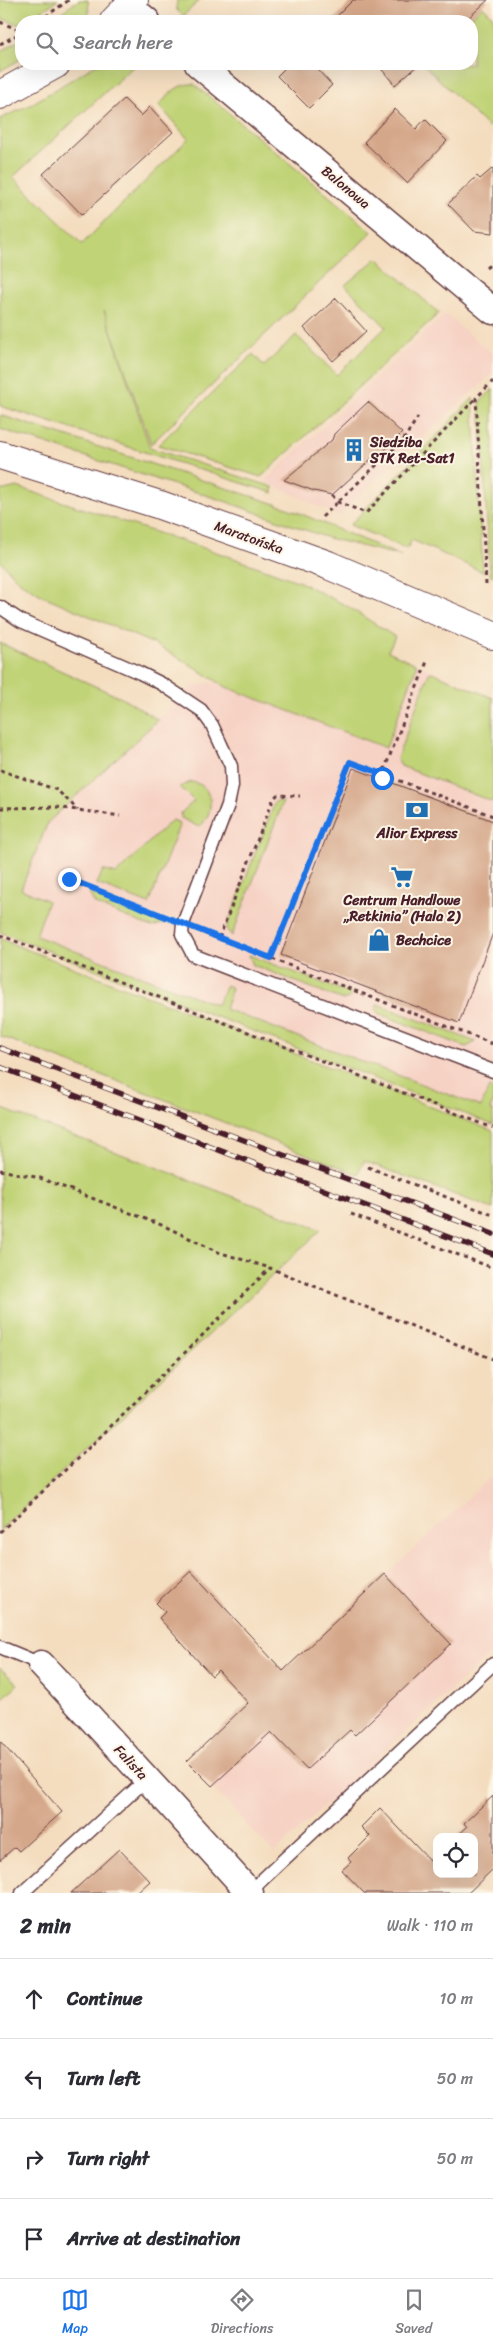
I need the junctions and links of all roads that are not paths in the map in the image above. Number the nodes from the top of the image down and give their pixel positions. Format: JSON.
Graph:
{"nodes":[{"id":1,"x":45,"y":70,"type":"edge"},
{"id":2,"x":205,"y":70,"type":"edge"},
{"id":3,"x":0,"y":95,"type":"edge"},
{"id":4,"x":493,"y":311,"type":"edge"},
{"id":5,"x":0,"y":455,"type":"edge"},
{"id":6,"x":34,"y":466,"type":"junction"},
{"id":7,"x":0,"y":469,"type":"edge"},
{"id":8,"x":0,"y":607,"type":"edge"},
{"id":9,"x":493,"y":635,"type":"edge"},
{"id":10,"x":493,"y":1071,"type":"edge"},
{"id":11,"x":0,"y":1647,"type":"edge"},
{"id":12,"x":41,"y":1664,"type":"joint"},
{"id":13,"x":493,"y":1664,"type":"edge"},
{"id":14,"x":147,"y":1779,"type":"junction"},
{"id":15,"x":249,"y":1892,"type":"edge"},
{"id":16,"x":22,"y":1893,"type":"edge"}],
"edges":[{"from":1,"to":3,"type":"main road"},
{"from":2,"to":4,"type":"street","name":"Balonowa"},
{"from":5,"to":6,"type":"main road","name":"Maratońska"},
{"from":6,"to":7,"type":"lane"},
{"from":6,"to":9,"type":"main road","name":"Maratońska"},
{"from":8,"to":10,"type":"lane"},
{"from":11,"to":12,"type":"lane","name":"Falista"},
{"from":12,"to":14,"type":"street","name":"Falista"},
{"from":13,"to":15,"type":"lane"},
{"from":14,"to":15,"type":"street","name":"Falista"},
{"from":14,"to":16,"type":"lane"}]}
